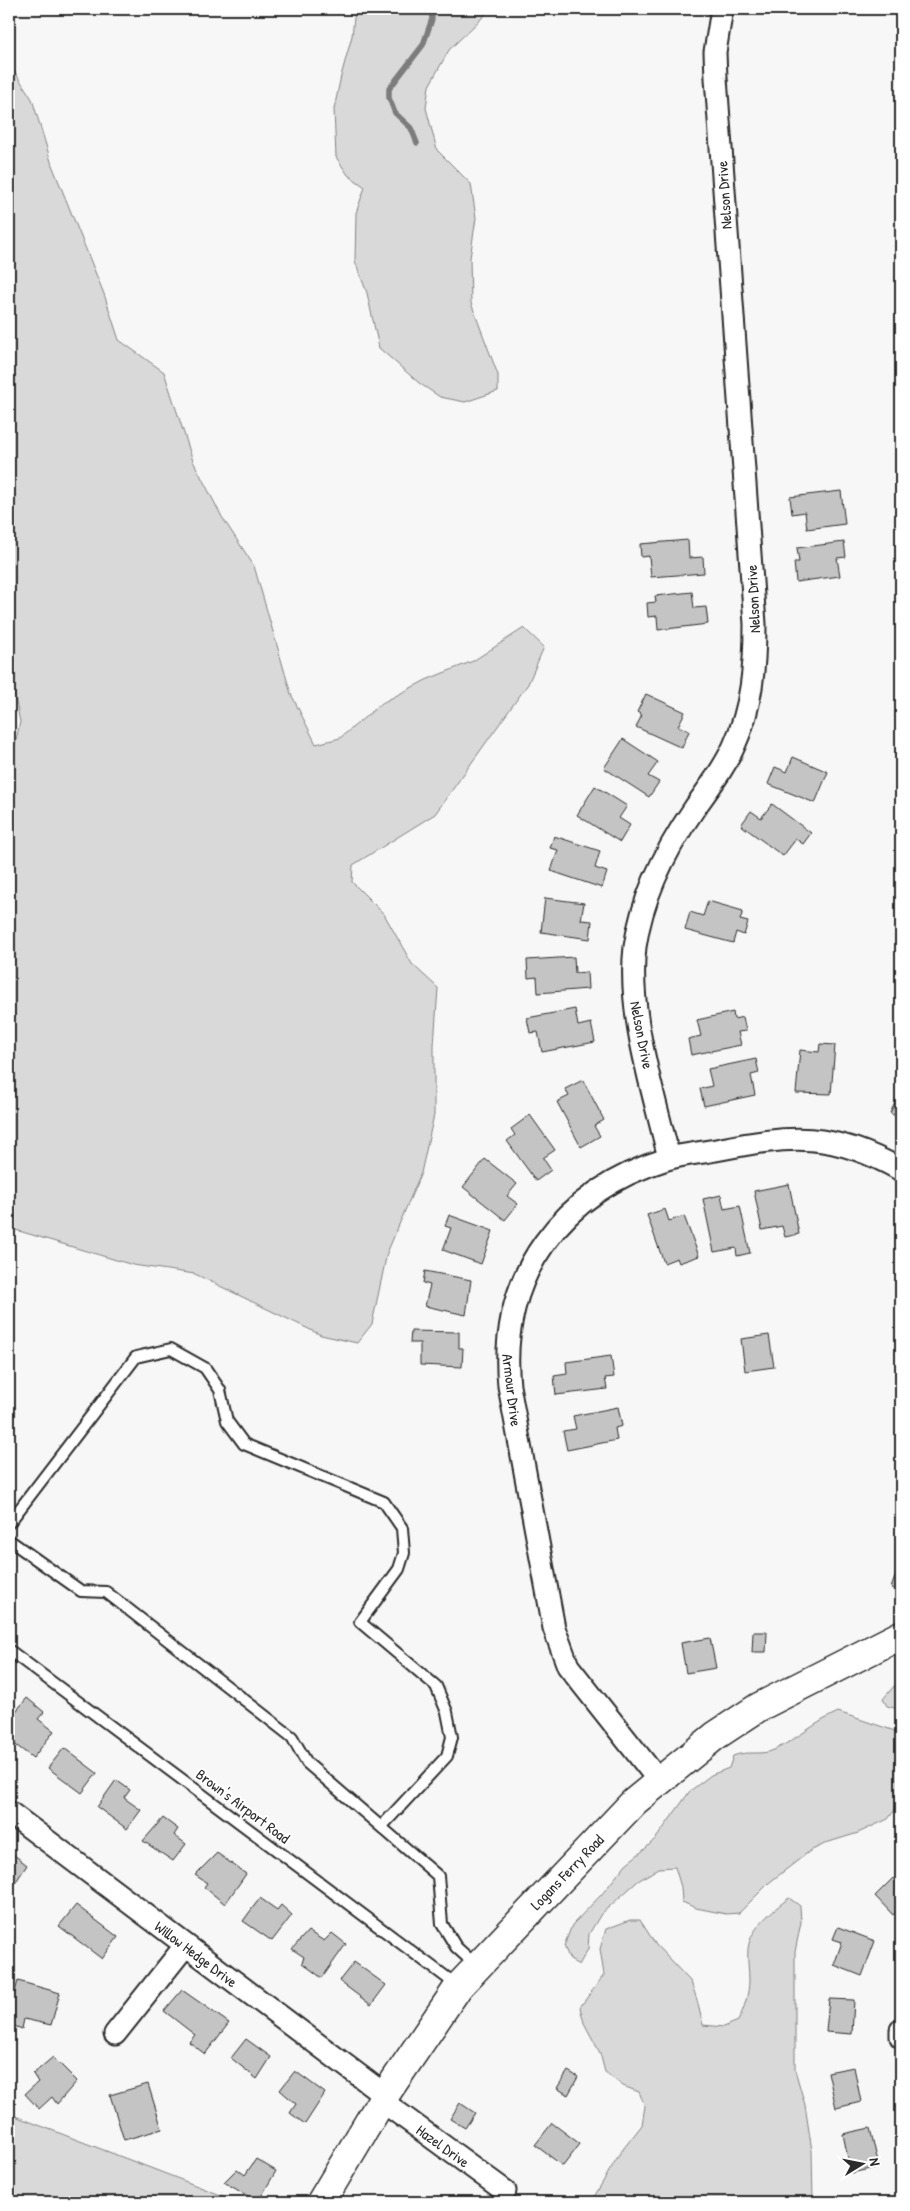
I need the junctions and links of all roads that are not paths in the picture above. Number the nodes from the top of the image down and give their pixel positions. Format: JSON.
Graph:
{"nodes":[{"id":1,"x":722,"y":9,"type":"edge"},
{"id":2,"x":669,"y":1158,"type":"junction"},
{"id":3,"x":901,"y":1170,"type":"edge"},
{"id":4,"x":9,"y":1523,"type":"edge"},
{"id":5,"x":9,"y":1540,"type":"edge"},
{"id":6,"x":901,"y":1636,"type":"edge"},
{"id":7,"x":9,"y":1650,"type":"edge"},
{"id":8,"x":659,"y":1781,"type":"junction"},
{"id":9,"x":9,"y":1812,"type":"edge"},
{"id":10,"x":382,"y":1826,"type":"junction"},
{"id":11,"x":185,"y":1946,"type":"junction"},
{"id":12,"x":478,"y":1966,"type":"junction"},
{"id":13,"x":459,"y":1986,"type":"junction"},
{"id":14,"x":901,"y":2030,"type":"edge"},
{"id":15,"x":115,"y":2034,"type":"dead end"},
{"id":16,"x":901,"y":2037,"type":"edge"},
{"id":17,"x":383,"y":2098,"type":"junction"},
{"id":18,"x":505,"y":2191,"type":"dead end"},
{"id":19,"x":321,"y":2202,"type":"edge"}],
"edges":[{"from":1,"to":2,"type":"street","name":"Nelson Drive"},
{"from":2,"to":3,"type":"street","name":"Armour Drive"},
{"from":2,"to":8,"type":"street","name":"Armour Drive"},
{"from":4,"to":10,"type":"lane"},
{"from":5,"to":10,"type":"lane"},
{"from":6,"to":8,"type":"street","name":"Logans Ferry Road"},
{"from":7,"to":13,"type":"lane","name":"Brown's Airport Road"},
{"from":8,"to":12,"type":"street","name":"Logans Ferry Road"},
{"from":9,"to":11,"type":"street","name":"Willow Hedge Drive"},
{"from":10,"to":12,"type":"lane"},
{"from":11,"to":15,"type":"street"},
{"from":11,"to":17,"type":"street","name":"Willow Hedge Drive"},
{"from":12,"to":13,"type":"street","name":"Logans Ferry Road"},
{"from":13,"to":17,"type":"street","name":"Logans Ferry Road"},
{"from":14,"to":16,"type":"street"},
{"from":17,"to":18,"type":"street","name":"Hazel Drive"},
{"from":17,"to":19,"type":"street","name":"Logans Ferry Road"}]}
